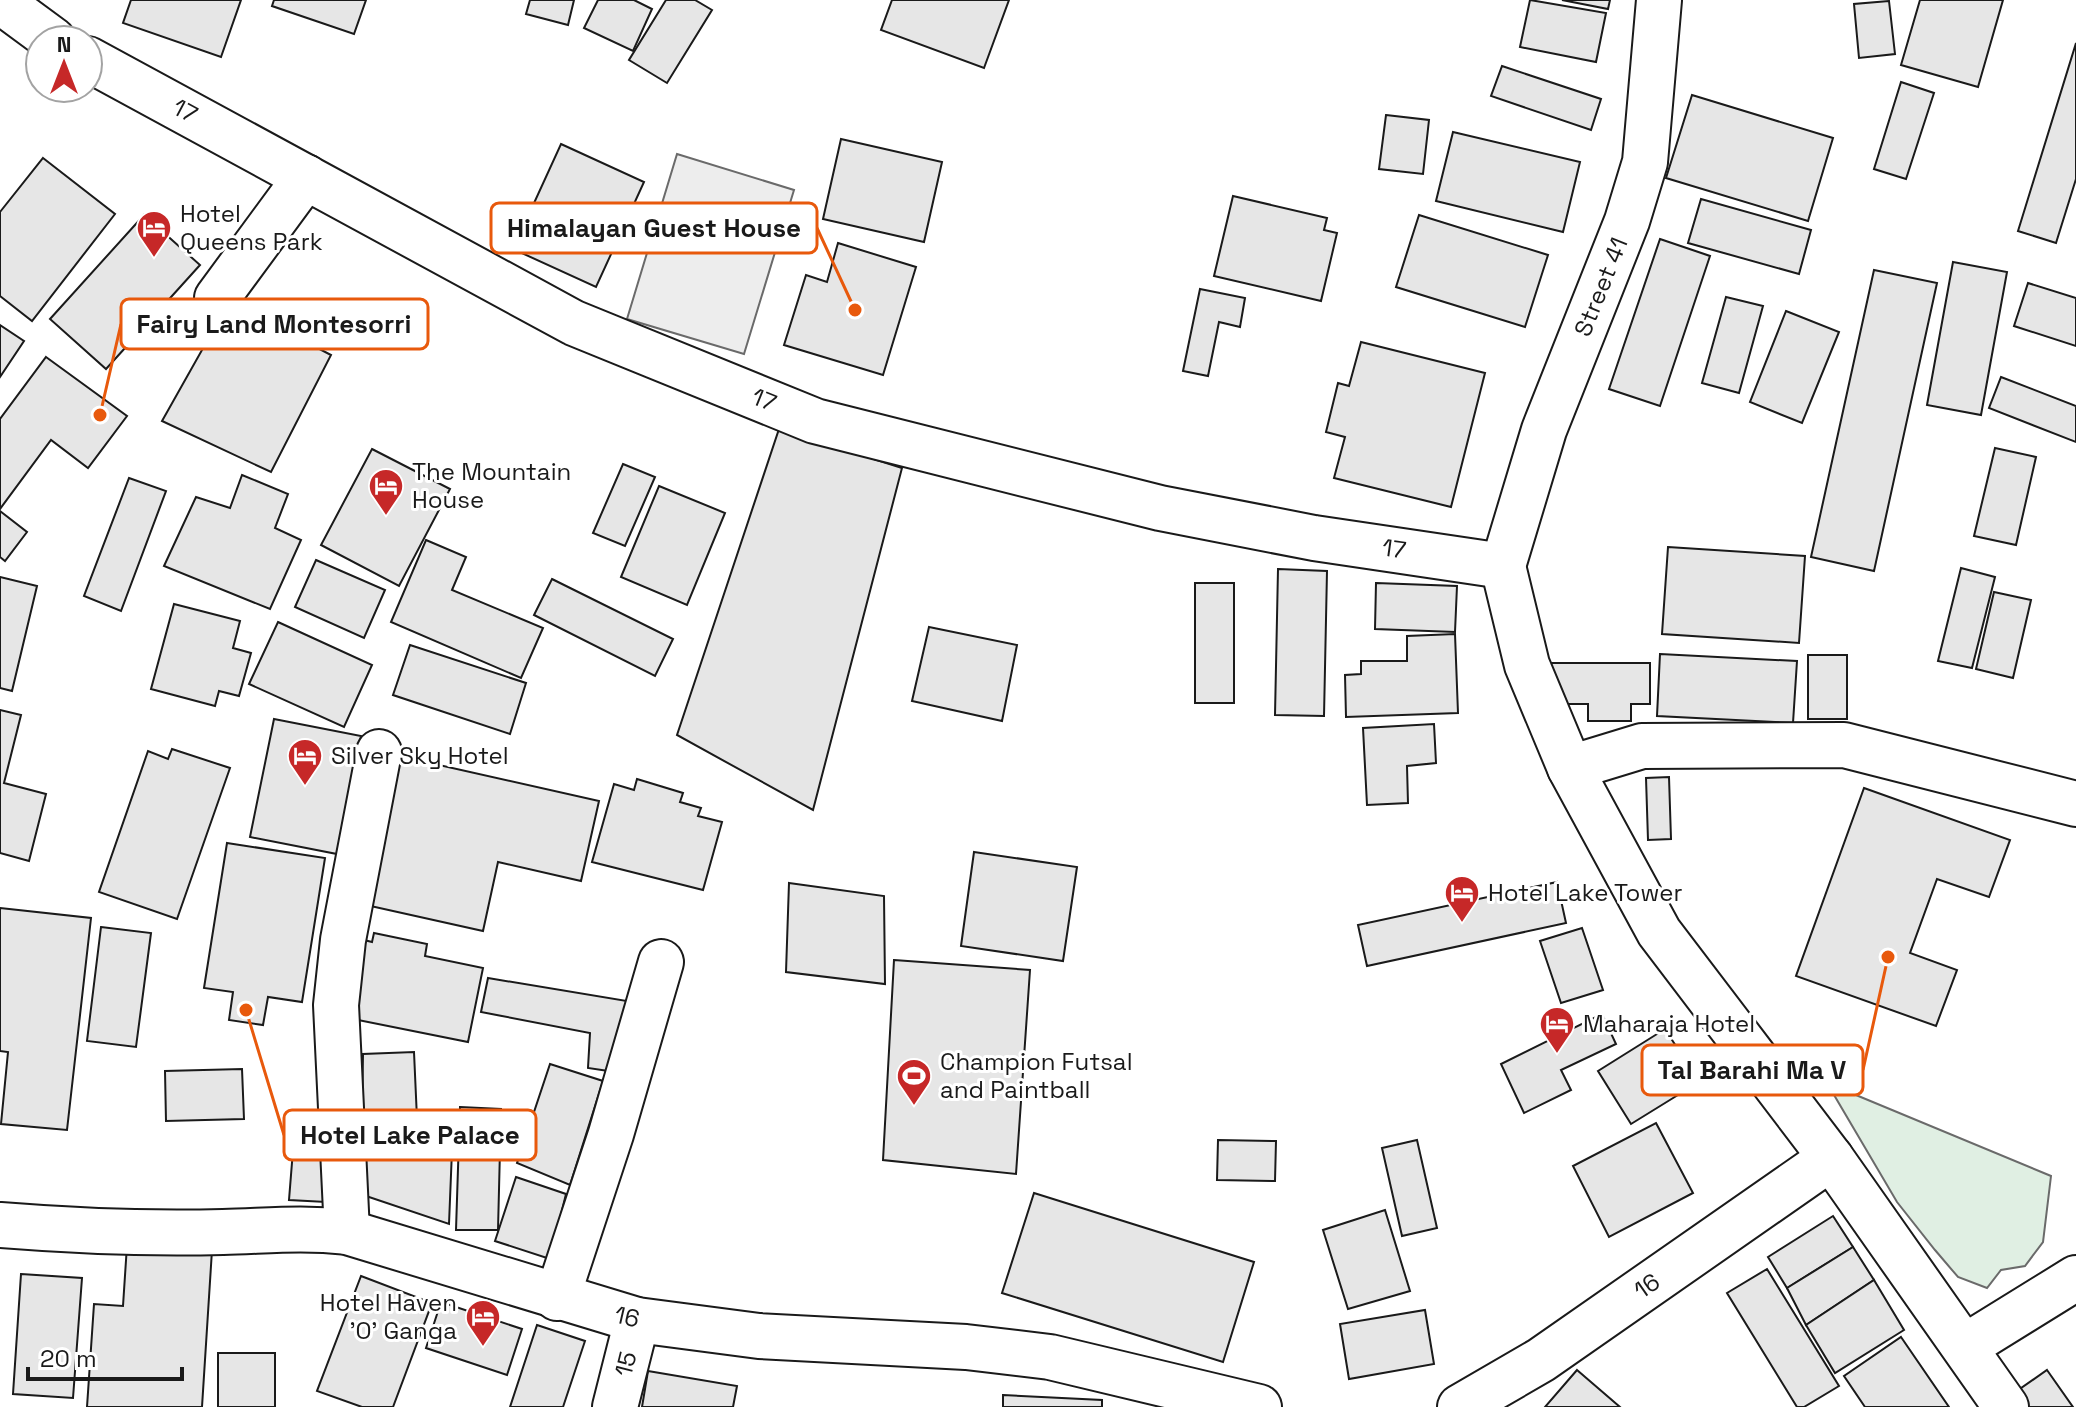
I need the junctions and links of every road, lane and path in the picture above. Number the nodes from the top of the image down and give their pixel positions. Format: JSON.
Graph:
{"nodes":[{"id":1,"x":1659,"y":0,"type":"edge"},
{"id":2,"x":0,"y":1,"type":"edge"},
{"id":3,"x":31,"y":24,"type":"edge"},
{"id":4,"x":104,"y":68,"type":"edge"},
{"id":5,"x":306,"y":177,"type":"junction"},
{"id":6,"x":217,"y":298,"type":"dead end"},
{"id":7,"x":1503,"y":566,"type":"junction"},
{"id":8,"x":379,"y":752,"type":"dead end"},
{"id":9,"x":1570,"y":768,"type":"junction"},
{"id":10,"x":2076,"y":804,"type":"edge"},
{"id":11,"x":661,"y":962,"type":"dead end"},
{"id":12,"x":1831,"y":1158,"type":"junction"},
{"id":13,"x":0,"y":1225,"type":"edge"},
{"id":14,"x":347,"y":1232,"type":"junction"},
{"id":15,"x":2076,"y":1278,"type":"edge"},
{"id":16,"x":557,"y":1298,"type":"junction"},
{"id":17,"x":637,"y":1320,"type":"junction"},
{"id":18,"x":1966,"y":1346,"type":"junction"},
{"id":19,"x":615,"y":1407,"type":"edge"},
{"id":20,"x":1259,"y":1407,"type":"edge"},
{"id":21,"x":1460,"y":1407,"type":"edge"},
{"id":22,"x":2006,"y":1407,"type":"edge"}],
"edges":[{"from":1,"to":7,"type":"street","name":"Street 41"},
{"from":2,"to":3,"type":"street"},
{"from":4,"to":5,"type":"street","name":"17","number":"17"},
{"from":5,"to":6,"type":"street"},
{"from":5,"to":7,"type":"street","name":"17","number":"17"},
{"from":7,"to":9,"type":"street"},
{"from":8,"to":14,"type":"street"},
{"from":9,"to":10,"type":"street"},
{"from":9,"to":12,"type":"street"},
{"from":11,"to":16,"type":"street"},
{"from":12,"to":18,"type":"street"},
{"from":12,"to":21,"type":"street","name":"16","number":"16"},
{"from":13,"to":14,"type":"street","name":"16","number":"16"},
{"from":14,"to":16,"type":"street","name":"16","number":"16"},
{"from":15,"to":18,"type":"street"},
{"from":16,"to":17,"type":"street","name":"16","number":"16"},
{"from":17,"to":19,"type":"street","name":"15","number":"15"},
{"from":17,"to":20,"type":"street","name":"16","number":"16"},
{"from":18,"to":22,"type":"street"}]}
